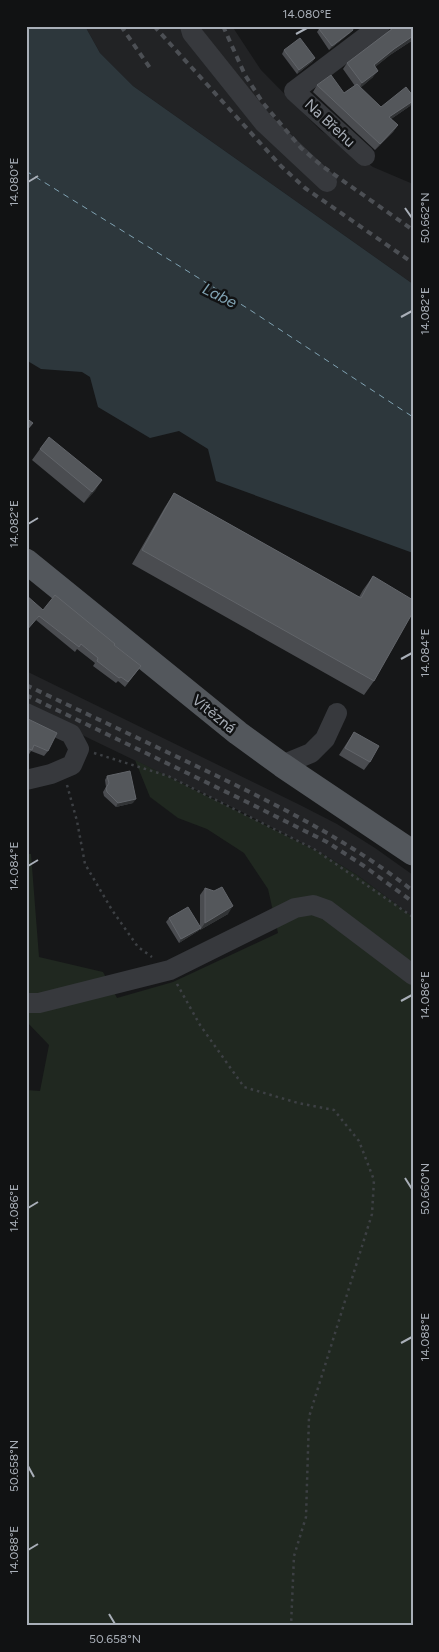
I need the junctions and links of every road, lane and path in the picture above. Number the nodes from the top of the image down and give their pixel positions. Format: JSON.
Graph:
{"nodes":[{"id":1,"x":190,"y":26,"type":"edge"},
{"id":2,"x":380,"y":26,"type":"edge"},
{"id":3,"x":365,"y":156,"type":"dead end"},
{"id":4,"x":327,"y":182,"type":"dead end"},
{"id":5,"x":26,"y":561,"type":"edge"},
{"id":6,"x":26,"y":713,"type":"edge"},
{"id":7,"x":337,"y":713,"type":"dead end"},
{"id":8,"x":80,"y":749,"type":"junction"},
{"id":9,"x":282,"y":765,"type":"junction"},
{"id":10,"x":63,"y":769,"type":"junction"},
{"id":11,"x":26,"y":780,"type":"edge"},
{"id":12,"x":413,"y":853,"type":"edge"},
{"id":13,"x":413,"y":917,"type":"edge"},
{"id":14,"x":170,"y":970,"type":"junction"},
{"id":15,"x":413,"y":975,"type":"edge"},
{"id":16,"x":26,"y":1003,"type":"edge"},
{"id":17,"x":291,"y":1626,"type":"edge"}],
"edges":[{"from":1,"to":4,"type":"street"},
{"from":2,"to":3,"type":"street","name":"Na Břehu"},
{"from":5,"to":9,"type":"main road","name":"Vítězná"},
{"from":6,"to":8,"type":"street"},
{"from":7,"to":9,"type":"street"},
{"from":8,"to":10,"type":"street"},
{"from":8,"to":13,"type":"path"},
{"from":9,"to":12,"type":"main road","name":"Vítězná"},
{"from":10,"to":11,"type":"street"},
{"from":10,"to":14,"type":"path"},
{"from":14,"to":15,"type":"street"},
{"from":14,"to":16,"type":"street"},
{"from":14,"to":17,"type":"path"}]}
